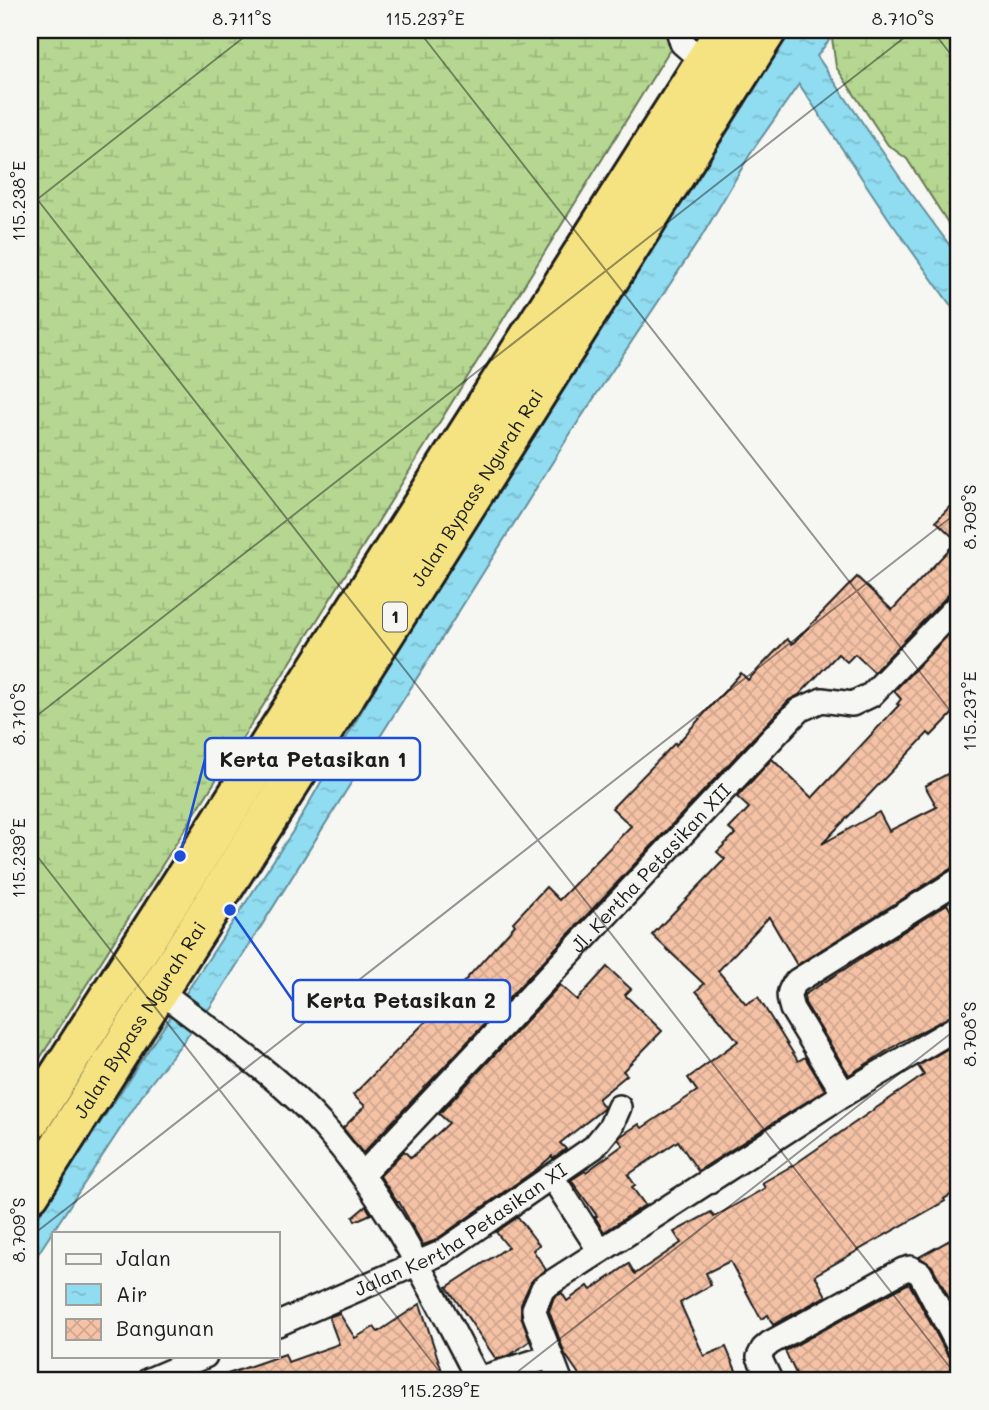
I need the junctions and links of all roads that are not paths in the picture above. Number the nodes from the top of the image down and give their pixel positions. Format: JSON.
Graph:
{"nodes":[{"id":1,"x":678,"y":30,"type":"edge"},
{"id":2,"x":750,"y":34,"type":"edge"},
{"id":3,"x":705,"y":63,"type":"junction"},
{"id":4,"x":959,"y":604,"type":"edge"},
{"id":5,"x":959,"y":880,"type":"edge"},
{"id":6,"x":166,"y":995,"type":"junction"},
{"id":7,"x":959,"y":1026,"type":"edge"},
{"id":8,"x":844,"y":1094,"type":"junction"},
{"id":9,"x":619,"y":1107,"type":"dead end"},
{"id":10,"x":30,"y":1121,"type":"edge"},
{"id":11,"x":363,"y":1174,"type":"junction"},
{"id":12,"x":552,"y":1177,"type":"junction"},
{"id":13,"x":30,"y":1193,"type":"edge"},
{"id":14,"x":600,"y":1251,"type":"junction"},
{"id":15,"x":418,"y":1264,"type":"junction"},
{"id":16,"x":280,"y":1323,"type":"edge"},
{"id":17,"x":959,"y":1347,"type":"edge"},
{"id":18,"x":550,"y":1357,"type":"junction"},
{"id":19,"x":200,"y":1358,"type":"edge"},
{"id":20,"x":149,"y":1380,"type":"edge"},
{"id":21,"x":476,"y":1380,"type":"edge"},
{"id":22,"x":561,"y":1380,"type":"edge"},
{"id":23,"x":771,"y":1380,"type":"edge"}],
"edges":[{"from":1,"to":3,"type":"street"},
{"from":2,"to":3,"type":"highway","name":"Jalan Bypass Ngurah Rai","number":"1"},
{"from":2,"to":6,"type":"highway","name":"Jalan Bypass Ngurah Rai","number":"1"},
{"from":3,"to":10,"type":"highway","name":"Jalan Bypass Ngurah Rai","number":"1"},
{"from":4,"to":11,"type":"street","name":"Jl. Kertha Petasikan XII"},
{"from":5,"to":8,"type":"street"},
{"from":6,"to":11,"type":"street"},
{"from":6,"to":13,"type":"highway","name":"Jalan Bypass Ngurah Rai","number":"1"},
{"from":7,"to":8,"type":"street"},
{"from":8,"to":14,"type":"street"},
{"from":9,"to":12,"type":"street","name":"Jalan Kertha Petasikan XI"},
{"from":11,"to":15,"type":"street"},
{"from":12,"to":14,"type":"street"},
{"from":12,"to":15,"type":"street","name":"Jalan Kertha Petasikan XI"},
{"from":14,"to":18,"type":"street"},
{"from":15,"to":16,"type":"street","name":"Jalan Kertha Petasikan XI"},
{"from":15,"to":21,"type":"street"},
{"from":17,"to":23,"type":"street"},
{"from":18,"to":21,"type":"street"},
{"from":18,"to":22,"type":"street"},
{"from":19,"to":20,"type":"street"}]}
